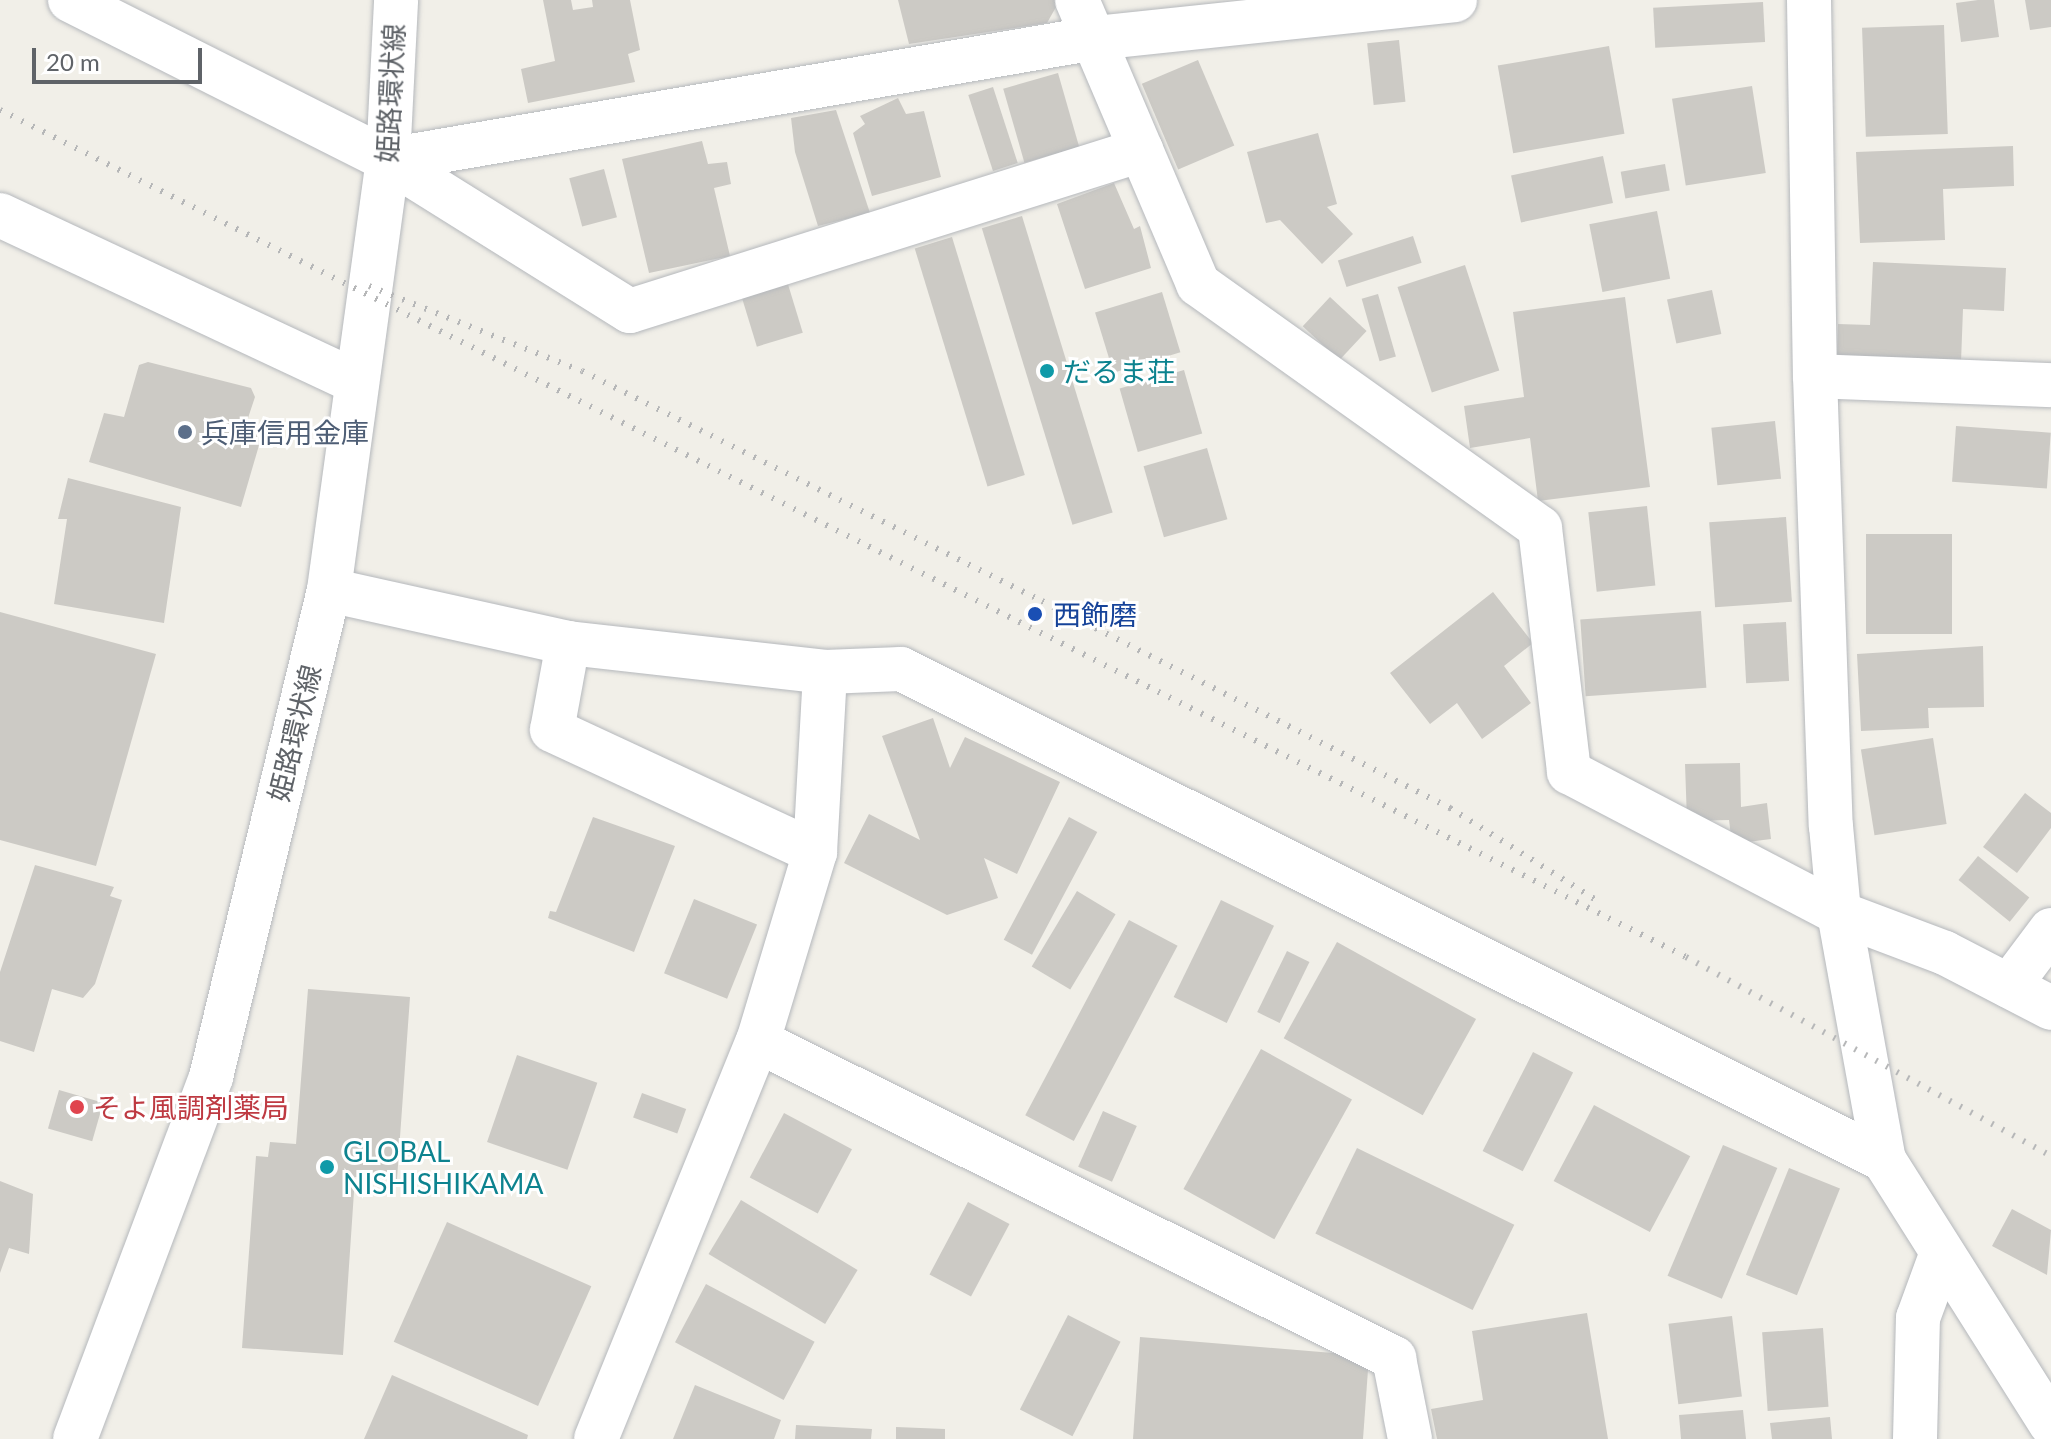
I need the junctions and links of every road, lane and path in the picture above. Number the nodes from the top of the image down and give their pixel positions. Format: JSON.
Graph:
{"nodes":[{"id":1,"x":70,"y":0,"type":"edge"},
{"id":2,"x":396,"y":0,"type":"edge"},
{"id":3,"x":1455,"y":0,"type":"edge"},
{"id":4,"x":1809,"y":0,"type":"edge"},
{"id":5,"x":1086,"y":19,"type":"edge"},
{"id":6,"x":1141,"y":150,"type":"junction"},
{"id":7,"x":388,"y":160,"type":"junction"},
{"id":8,"x":0,"y":215,"type":"edge"},
{"id":9,"x":1815,"y":376,"type":"junction"},
{"id":10,"x":357,"y":382,"type":"junction"},
{"id":11,"x":2051,"y":385,"type":"edge"},
{"id":12,"x":329,"y":590,"type":"junction"},
{"id":13,"x":568,"y":643,"type":"junction"},
{"id":14,"x":825,"y":672,"type":"junction"},
{"id":15,"x":815,"y":852,"type":"junction"},
{"id":16,"x":1839,"y":913,"type":"junction"},
{"id":17,"x":2051,"y":930,"type":"edge"},
{"id":18,"x":2009,"y":986,"type":"junction"},
{"id":19,"x":2051,"y":1008,"type":"edge"},
{"id":20,"x":758,"y":1041,"type":"junction"},
{"id":21,"x":1884,"y":1160,"type":"junction"},
{"id":22,"x":1941,"y":1255,"type":"junction"},
{"id":23,"x":2051,"y":1424,"type":"edge"},
{"id":24,"x":75,"y":1439,"type":"edge"},
{"id":25,"x":596,"y":1439,"type":"edge"},
{"id":26,"x":1410,"y":1439,"type":"edge"},
{"id":27,"x":1915,"y":1439,"type":"edge"}],
"edges":[{"from":1,"to":7,"type":"street"},
{"from":2,"to":7,"type":"street","name":"姫路環状線"},
{"from":3,"to":5,"type":"street"},
{"from":4,"to":9,"type":"street"},
{"from":5,"to":6,"type":"street"},
{"from":5,"to":7,"type":"street"},
{"from":6,"to":7,"type":"street"},
{"from":6,"to":16,"type":"street"},
{"from":7,"to":10,"type":"street","name":"姫路環状線"},
{"from":8,"to":10,"type":"street"},
{"from":9,"to":11,"type":"street"},
{"from":9,"to":16,"type":"street"},
{"from":10,"to":12,"type":"street","name":"姫路環状線"},
{"from":12,"to":13,"type":"street"},
{"from":12,"to":24,"type":"street","name":"姫路環状線"},
{"from":13,"to":14,"type":"street"},
{"from":13,"to":15,"type":"street"},
{"from":14,"to":15,"type":"street"},
{"from":14,"to":21,"type":"street"},
{"from":15,"to":20,"type":"street"},
{"from":16,"to":18,"type":"street"},
{"from":16,"to":21,"type":"street"},
{"from":17,"to":18,"type":"street"},
{"from":18,"to":19,"type":"street"},
{"from":20,"to":25,"type":"street"},
{"from":20,"to":26,"type":"street"},
{"from":21,"to":22,"type":"street"},
{"from":22,"to":23,"type":"street"},
{"from":22,"to":27,"type":"street"}]}
